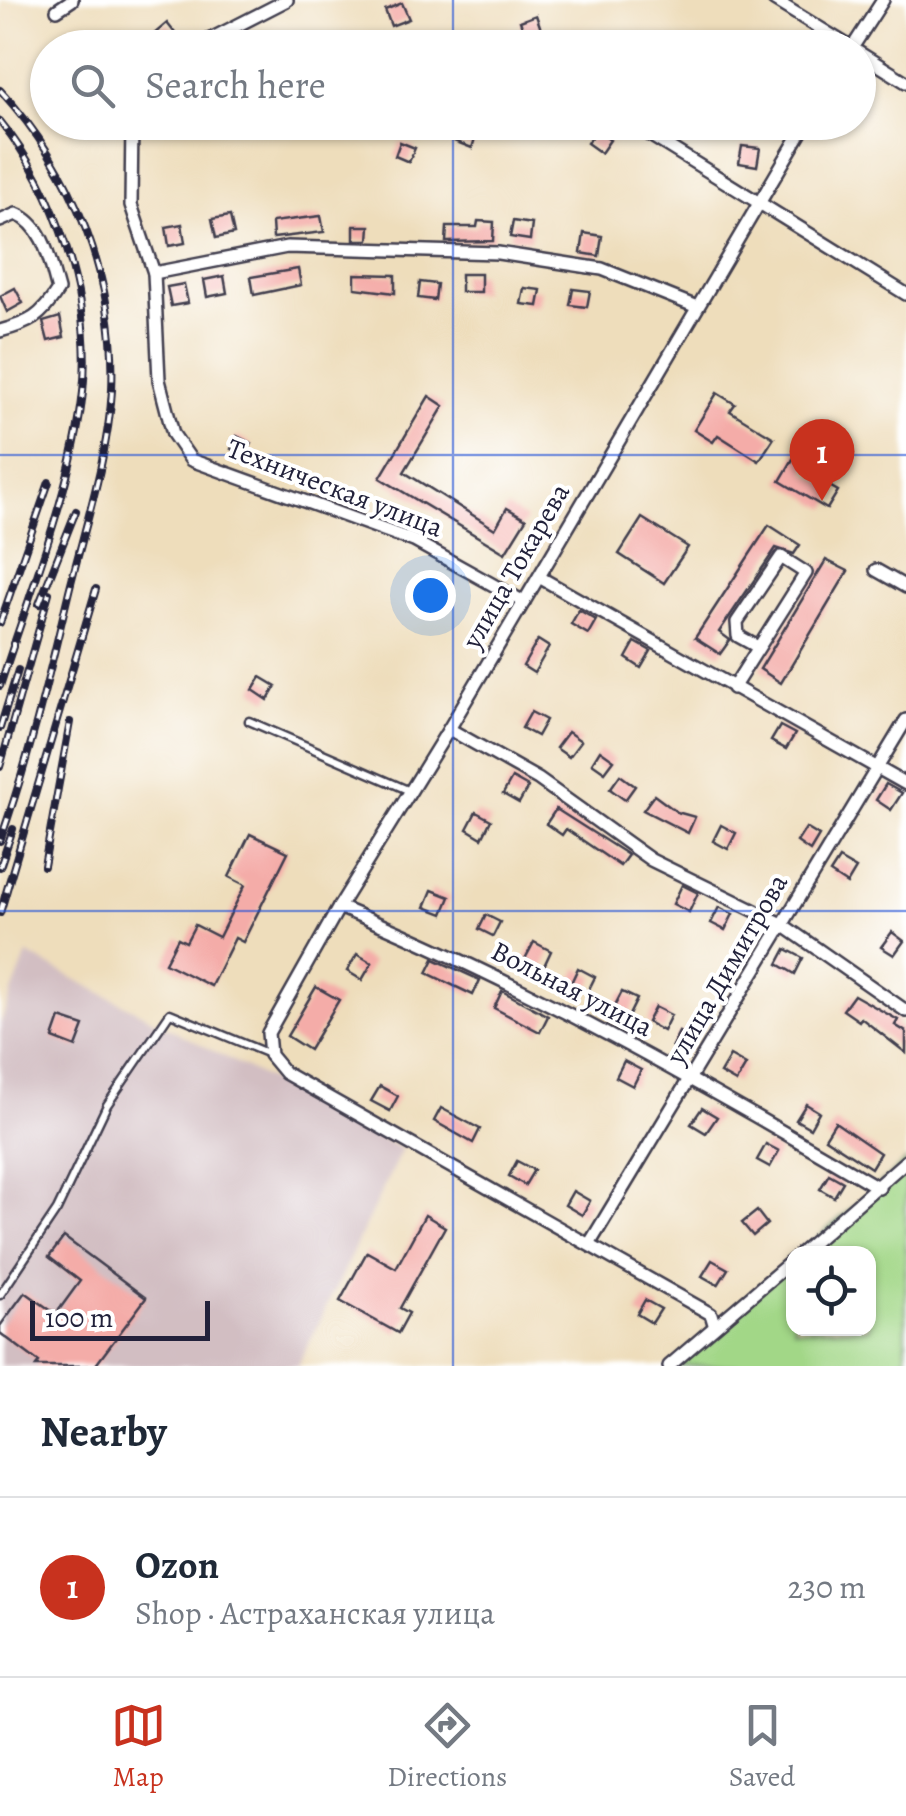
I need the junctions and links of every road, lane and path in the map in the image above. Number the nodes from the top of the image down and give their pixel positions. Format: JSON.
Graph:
{"nodes":[{"id":1,"x":72,"y":0,"type":"edge"},
{"id":2,"x":286,"y":0,"type":"edge"},
{"id":3,"x":774,"y":0,"type":"edge"},
{"id":4,"x":883,"y":0,"type":"edge"},
{"id":5,"x":57,"y":10,"type":"dead end"},
{"id":6,"x":228,"y":30,"type":"edge"},
{"id":7,"x":823,"y":30,"type":"edge"},
{"id":8,"x":864,"y":30,"type":"edge"},
{"id":9,"x":876,"y":63,"type":"edge"},
{"id":10,"x":906,"y":82,"type":"edge"},
{"id":11,"x":132,"y":140,"type":"edge"},
{"id":12,"x":657,"y":140,"type":"edge"},
{"id":13,"x":796,"y":140,"type":"edge"},
{"id":14,"x":759,"y":204,"type":"junction"},
{"id":15,"x":0,"y":221,"type":"edge"},
{"id":16,"x":154,"y":273,"type":"junction"},
{"id":17,"x":906,"y":294,"type":"edge"},
{"id":18,"x":697,"y":306,"type":"junction"},
{"id":19,"x":0,"y":330,"type":"edge"},
{"id":20,"x":876,"y":570,"type":"dead end"},
{"id":21,"x":539,"y":577,"type":"junction"},
{"id":22,"x":906,"y":587,"type":"edge"},
{"id":23,"x":524,"y":602,"type":"junction"},
{"id":24,"x":756,"y":646,"type":"junction"},
{"id":25,"x":733,"y":688,"type":"junction"},
{"id":26,"x":906,"y":720,"type":"edge"},
{"id":27,"x":249,"y":721,"type":"dead end"},
{"id":28,"x":449,"y":729,"type":"junction"},
{"id":29,"x":879,"y":768,"type":"junction"},
{"id":30,"x":906,"y":784,"type":"edge"},
{"id":31,"x":411,"y":791,"type":"junction"},
{"id":32,"x":339,"y":907,"type":"junction"},
{"id":33,"x":780,"y":923,"type":"junction"},
{"id":34,"x":906,"y":1011,"type":"edge"},
{"id":35,"x":270,"y":1054,"type":"junction"},
{"id":36,"x":692,"y":1078,"type":"junction"},
{"id":37,"x":906,"y":1161,"type":"edge"},
{"id":38,"x":879,"y":1188,"type":"junction"},
{"id":39,"x":590,"y":1243,"type":"junction"},
{"id":40,"x":810,"y":1246,"type":"edge"},
{"id":41,"x":786,"y":1266,"type":"edge"},
{"id":42,"x":0,"y":1295,"type":"edge"},
{"id":43,"x":714,"y":1324,"type":"junction"},
{"id":44,"x":669,"y":1366,"type":"edge"}],
"edges":[{"from":1,"to":5,"type":"street"},
{"from":2,"to":6,"type":"street"},
{"from":3,"to":7,"type":"street"},
{"from":4,"to":8,"type":"street"},
{"from":9,"to":10,"type":"street"},
{"from":11,"to":16,"type":"street","name":"Техническая улица"},
{"from":12,"to":14,"type":"street"},
{"from":13,"to":14,"type":"street","name":"улица Токарева"},
{"from":14,"to":17,"type":"street"},
{"from":14,"to":18,"type":"street","name":"улица Токарева"},
{"from":15,"to":19,"type":"street"},
{"from":16,"to":18,"type":"street"},
{"from":16,"to":23,"type":"street","name":"Техническая улица"},
{"from":18,"to":21,"type":"street","name":"улица Токарева"},
{"from":20,"to":22,"type":"street"},
{"from":21,"to":23,"type":"street","name":"улица Токарева"},
{"from":21,"to":25,"type":"street"},
{"from":23,"to":28,"type":"street","name":"улица Токарева"},
{"from":24,"to":24,"type":"street"},
{"from":24,"to":25,"type":"street"},
{"from":25,"to":29,"type":"street"},
{"from":26,"to":29,"type":"street","name":"улица Димитрова"},
{"from":27,"to":31,"type":"lane"},
{"from":28,"to":31,"type":"street","name":"улица Токарева"},
{"from":28,"to":33,"type":"street"},
{"from":29,"to":30,"type":"street"},
{"from":29,"to":33,"type":"street","name":"улица Димитрова"},
{"from":31,"to":32,"type":"street","name":"улица Токарева"},
{"from":32,"to":35,"type":"street","name":"улица Токарева"},
{"from":32,"to":36,"type":"street","name":"Вольная улица"},
{"from":33,"to":34,"type":"street"},
{"from":33,"to":36,"type":"street","name":"улица Димитрова"},
{"from":35,"to":39,"type":"street"},
{"from":35,"to":42,"type":"lane"},
{"from":36,"to":38,"type":"street","name":"Вольная улица"},
{"from":36,"to":39,"type":"street","name":"улица Димитрова"},
{"from":37,"to":38,"type":"street"},
{"from":38,"to":40,"type":"street"},
{"from":39,"to":43,"type":"street"},
{"from":41,"to":43,"type":"street"},
{"from":43,"to":44,"type":"street"}]}
